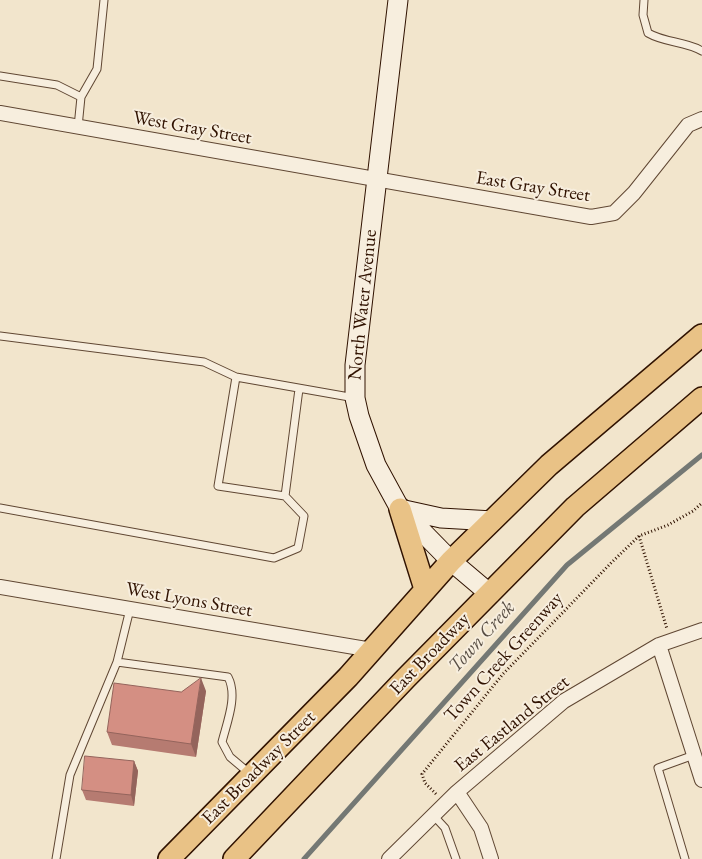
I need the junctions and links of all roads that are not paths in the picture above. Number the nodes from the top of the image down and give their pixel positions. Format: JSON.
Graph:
{"nodes":[{"id":1,"x":104,"y":0,"type":"edge"},
{"id":2,"x":398,"y":0,"type":"edge"},
{"id":3,"x":644,"y":0,"type":"edge"},
{"id":4,"x":702,"y":50,"type":"edge"},
{"id":5,"x":0,"y":76,"type":"edge"},
{"id":6,"x":81,"y":97,"type":"junction"},
{"id":7,"x":0,"y":113,"type":"edge"},
{"id":8,"x":702,"y":119,"type":"edge"},
{"id":9,"x":78,"y":127,"type":"junction"},
{"id":10,"x":377,"y":180,"type":"junction"},
{"id":11,"x":702,"y":335,"type":"edge"},
{"id":12,"x":0,"y":336,"type":"edge"},
{"id":13,"x":236,"y":377,"type":"junction"},
{"id":14,"x":299,"y":389,"type":"junction"},
{"id":15,"x":355,"y":398,"type":"junction"},
{"id":16,"x":702,"y":398,"type":"edge"},
{"id":17,"x":285,"y":496,"type":"junction"},
{"id":18,"x":0,"y":508,"type":"edge"},
{"id":19,"x":400,"y":509,"type":"junction"},
{"id":20,"x":493,"y":521,"type":"junction"},
{"id":21,"x":451,"y":561,"type":"junction"},
{"id":22,"x":0,"y":587,"type":"edge"},
{"id":23,"x":424,"y":589,"type":"junction"},
{"id":24,"x":490,"y":594,"type":"junction"},
{"id":25,"x":130,"y":609,"type":"junction"},
{"id":26,"x":702,"y":630,"type":"edge"},
{"id":27,"x":659,"y":645,"type":"junction"},
{"id":28,"x":372,"y":650,"type":"junction"},
{"id":29,"x":117,"y":662,"type":"junction"},
{"id":30,"x":694,"y":755,"type":"junction"},
{"id":31,"x":253,"y":776,"type":"junction"},
{"id":32,"x":702,"y":780,"type":"edge"},
{"id":33,"x":457,"y":792,"type":"junction"},
{"id":34,"x":433,"y":815,"type":"junction"},
{"id":35,"x":56,"y":859,"type":"edge"},
{"id":36,"x":170,"y":859,"type":"edge"},
{"id":37,"x":234,"y":859,"type":"edge"},
{"id":38,"x":390,"y":859,"type":"edge"},
{"id":39,"x":456,"y":859,"type":"edge"},
{"id":40,"x":491,"y":859,"type":"edge"},
{"id":41,"x":685,"y":859,"type":"edge"}],
"edges":[{"from":1,"to":6,"type":"lane"},
{"from":2,"to":10,"type":"main road","name":"North Water Avenue"},
{"from":3,"to":4,"type":"lane"},
{"from":5,"to":6,"type":"lane"},
{"from":6,"to":9,"type":"lane"},
{"from":7,"to":9,"type":"street","name":"West Gray Street"},
{"from":8,"to":10,"type":"street","name":"East Gray Street"},
{"from":9,"to":10,"type":"street","name":"West Gray Street"},
{"from":10,"to":15,"type":"main road","name":"North Water Avenue"},
{"from":11,"to":20,"type":"main road"},
{"from":12,"to":13,"type":"lane"},
{"from":13,"to":14,"type":"lane"},
{"from":13,"to":17,"type":"lane"},
{"from":14,"to":15,"type":"lane"},
{"from":14,"to":17,"type":"lane"},
{"from":15,"to":19,"type":"main road","name":"North Water Avenue"},
{"from":16,"to":24,"type":"main road","name":"East Broadway"},
{"from":17,"to":18,"type":"lane"},
{"from":19,"to":20,"type":"main road"},
{"from":19,"to":21,"type":"main road","name":"North Water Avenue"},
{"from":19,"to":23,"type":"main road"},
{"from":20,"to":21,"type":"main road"},
{"from":21,"to":23,"type":"main road"},
{"from":21,"to":24,"type":"main road","name":"North Water Avenue"},
{"from":22,"to":25,"type":"street","name":"West Lyons Street"},
{"from":23,"to":28,"type":"main road"},
{"from":24,"to":37,"type":"main road","name":"East Broadway"},
{"from":25,"to":28,"type":"street","name":"West Lyons Street"},
{"from":25,"to":29,"type":"lane"},
{"from":26,"to":27,"type":"street","name":"East Eastland Street"},
{"from":27,"to":30,"type":"street"},
{"from":27,"to":33,"type":"street","name":"East Eastland Street"},
{"from":28,"to":31,"type":"main road","name":"East Broadway Street"},
{"from":29,"to":31,"type":"lane"},
{"from":29,"to":35,"type":"lane"},
{"from":30,"to":32,"type":"street"},
{"from":30,"to":41,"type":"lane"},
{"from":31,"to":36,"type":"main road","name":"East Broadway Street"},
{"from":33,"to":34,"type":"street","name":"East Eastland Street"},
{"from":33,"to":40,"type":"street"},
{"from":34,"to":38,"type":"street","name":"East Eastland Street"},
{"from":34,"to":39,"type":"lane"}]}
